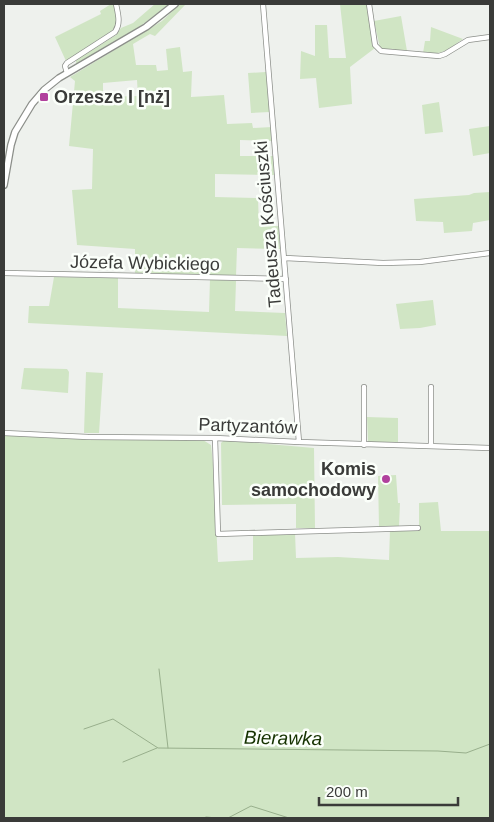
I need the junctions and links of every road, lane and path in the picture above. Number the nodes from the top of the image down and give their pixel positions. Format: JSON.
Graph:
{"nodes":[{"id":1,"x":116,"y":4,"type":"edge"},
{"id":2,"x":175,"y":4,"type":"edge"},
{"id":3,"x":263,"y":4,"type":"edge"},
{"id":4,"x":368,"y":4,"type":"edge"},
{"id":5,"x":490,"y":37,"type":"edge"},
{"id":6,"x":67,"y":73,"type":"junction"},
{"id":7,"x":4,"y":185,"type":"edge"},
{"id":8,"x":490,"y":253,"type":"edge"},
{"id":9,"x":285,"y":258,"type":"junction"},
{"id":10,"x":4,"y":273,"type":"edge"},
{"id":11,"x":286,"y":279,"type":"junction"},
{"id":12,"x":364,"y":387,"type":"dead end"},
{"id":13,"x":431,"y":387,"type":"dead end"},
{"id":14,"x":4,"y":433,"type":"edge"},
{"id":15,"x":216,"y":438,"type":"junction"},
{"id":16,"x":299,"y":442,"type":"junction"},
{"id":17,"x":364,"y":445,"type":"junction"},
{"id":18,"x":432,"y":446,"type":"junction"},
{"id":19,"x":490,"y":448,"type":"edge"},
{"id":20,"x":418,"y":528,"type":"dead end"}],
"edges":[{"from":1,"to":6,"type":"street"},
{"from":2,"to":6,"type":"street"},
{"from":3,"to":9,"type":"street","name":"Tadeusza Kościuszki"},
{"from":4,"to":5,"type":"street"},
{"from":6,"to":7,"type":"street"},
{"from":8,"to":9,"type":"street"},
{"from":9,"to":11,"type":"street","name":"Tadeusza Kościuszki"},
{"from":10,"to":11,"type":"street","name":"Józefa Wybickiego"},
{"from":11,"to":16,"type":"street","name":"Tadeusza Kościuszki"},
{"from":12,"to":17,"type":"street"},
{"from":13,"to":18,"type":"street"},
{"from":14,"to":15,"type":"street","name":"Partyzantów"},
{"from":15,"to":16,"type":"street","name":"Partyzantów"},
{"from":15,"to":20,"type":"street"},
{"from":16,"to":17,"type":"street","name":"Partyzantów"},
{"from":17,"to":18,"type":"street","name":"Partyzantów"},
{"from":18,"to":19,"type":"street","name":"Partyzantów"}]}
